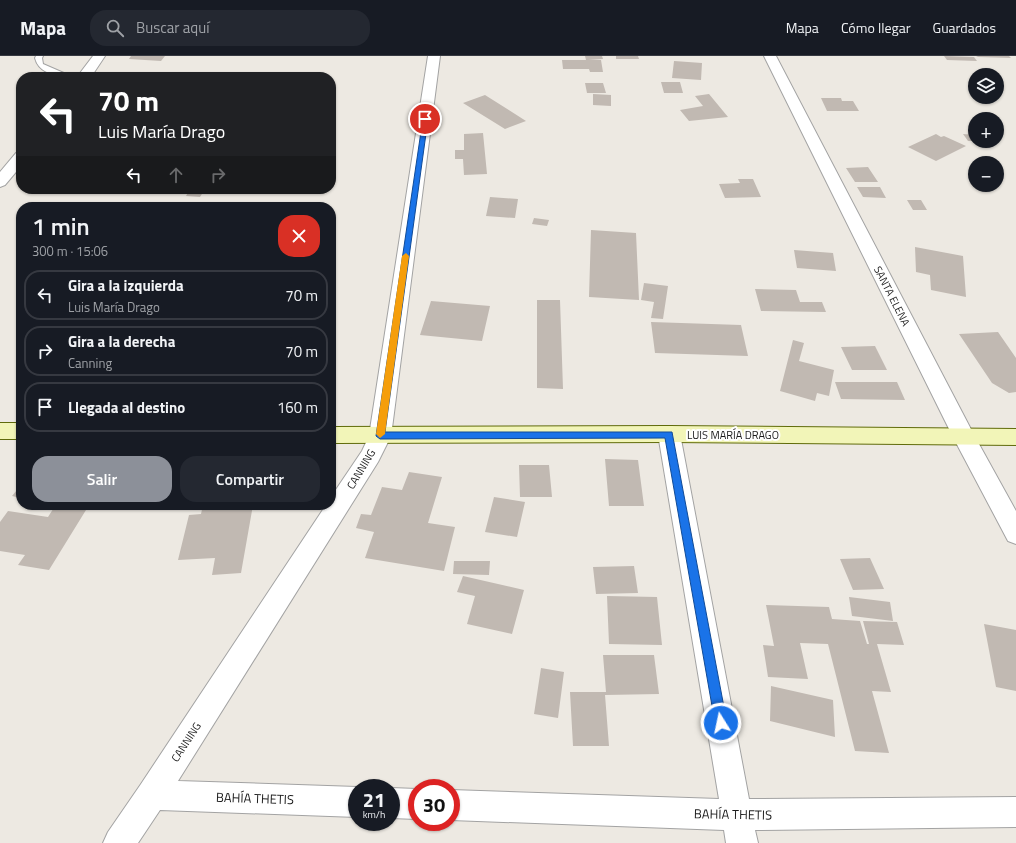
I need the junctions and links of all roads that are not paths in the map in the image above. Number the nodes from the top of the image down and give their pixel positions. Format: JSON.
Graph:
{"nodes":[{"id":1,"x":40,"y":56,"type":"edge"},
{"id":2,"x":99,"y":56,"type":"edge"},
{"id":3,"x":434,"y":56,"type":"edge"},
{"id":4,"x":770,"y":56,"type":"edge"},
{"id":5,"x":54,"y":72,"type":"edge"},
{"id":6,"x":88,"y":72,"type":"edge"},
{"id":7,"x":16,"y":162,"type":"edge"},
{"id":8,"x":0,"y":182,"type":"edge"},
{"id":9,"x":669,"y":434,"type":"junction"},
{"id":10,"x":336,"y":435,"type":"edge"},
{"id":11,"x":380,"y":436,"type":"junction"},
{"id":12,"x":964,"y":437,"type":"junction"},
{"id":13,"x":1016,"y":437,"type":"edge"},
{"id":14,"x":336,"y":509,"type":"edge"},
{"id":15,"x":335,"y":510,"type":"edge"},
{"id":16,"x":1016,"y":534,"type":"edge"},
{"id":17,"x":152,"y":795,"type":"junction"},
{"id":18,"x":348,"y":802,"type":"edge"},
{"id":19,"x":460,"y":806,"type":"edge"},
{"id":20,"x":1016,"y":812,"type":"edge"},
{"id":21,"x":740,"y":829,"type":"edge"},
{"id":22,"x":119,"y":843,"type":"edge"}],
"edges":[{"from":1,"to":5,"type":"lane"},
{"from":2,"to":6,"type":"street"},
{"from":3,"to":11,"type":"street","name":"CANNING"},
{"from":4,"to":12,"type":"street","name":"SANTA ELENA"},
{"from":7,"to":8,"type":"street"},
{"from":9,"to":11,"type":"main road","name":"LUIS MARÍA DRAGO"},
{"from":9,"to":12,"type":"main road","name":"LUIS MARÍA DRAGO"},
{"from":9,"to":21,"type":"street"},
{"from":10,"to":11,"type":"main road","name":"LUIS MARÍA DRAGO"},
{"from":11,"to":14,"type":"street","name":"CANNING"},
{"from":12,"to":13,"type":"main road","name":"LUIS MARÍA DRAGO"},
{"from":12,"to":16,"type":"street","name":"SANTA ELENA"},
{"from":15,"to":17,"type":"street","name":"CANNING"},
{"from":17,"to":18,"type":"street","name":"BAHÍA THETIS"},
{"from":17,"to":22,"type":"street","name":"CANNING"},
{"from":19,"to":21,"type":"street","name":"BAHÍA THETIS"},
{"from":20,"to":21,"type":"street","name":"BAHÍA THETIS"}]}
